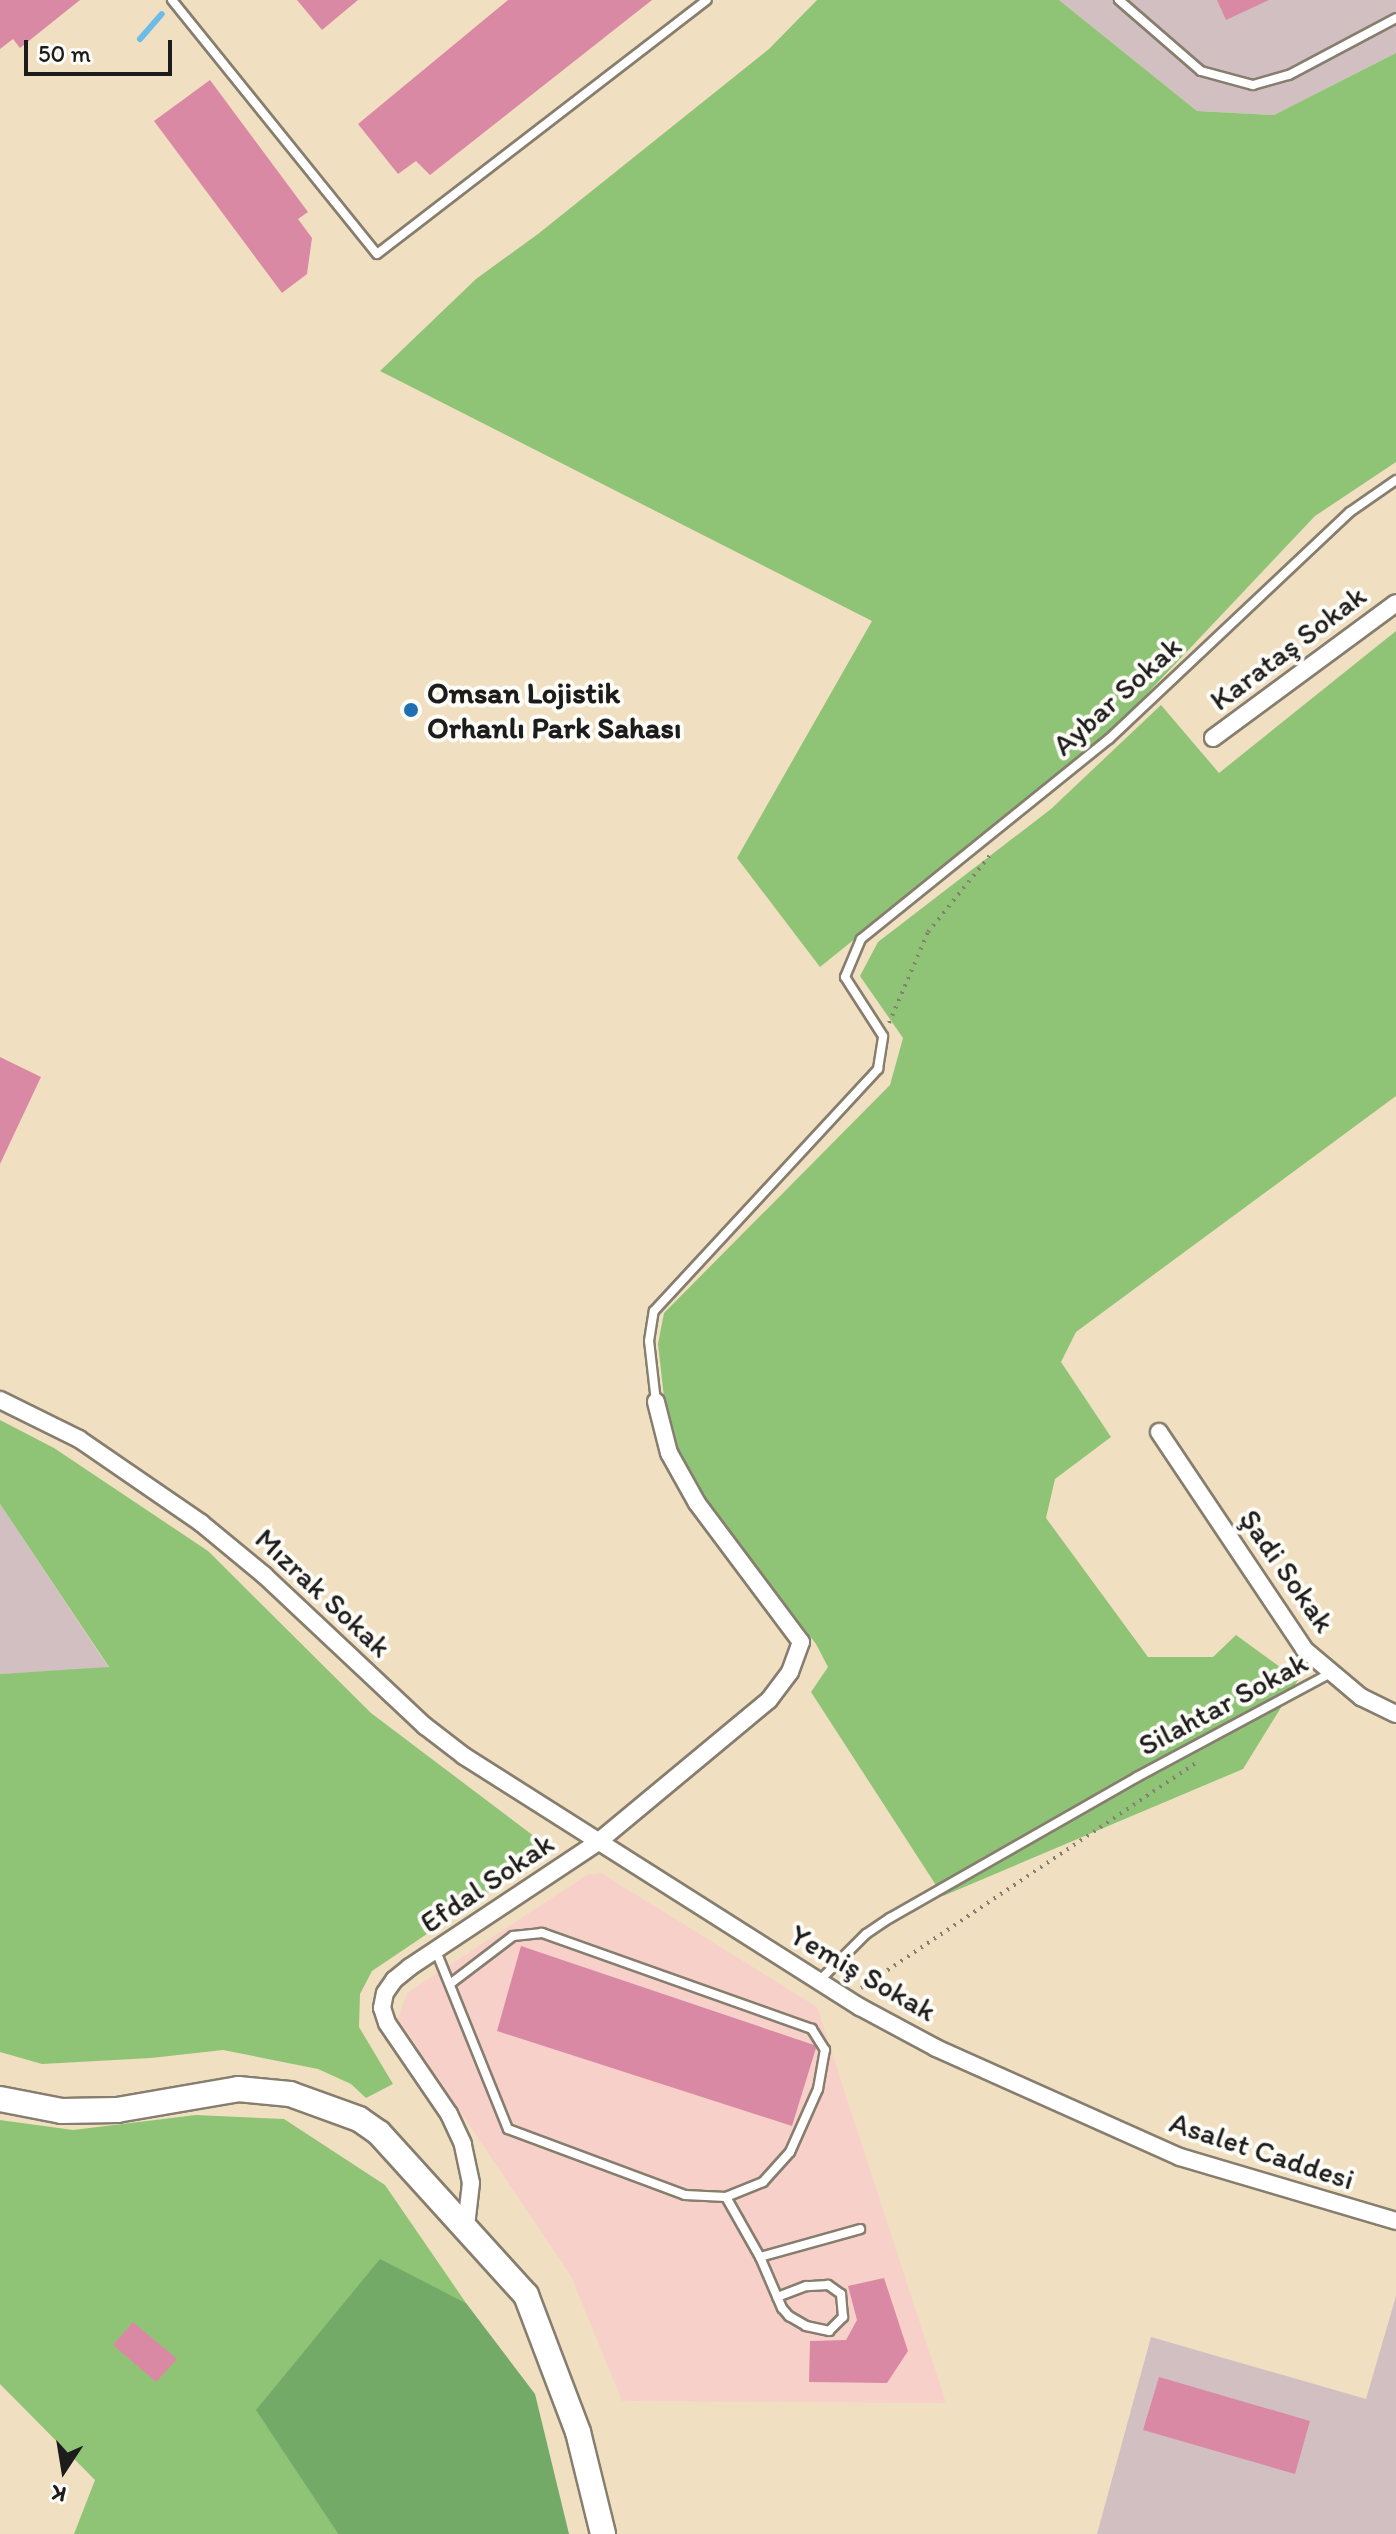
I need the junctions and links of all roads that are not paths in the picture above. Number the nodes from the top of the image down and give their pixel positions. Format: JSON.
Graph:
{"nodes":[{"id":1,"x":172,"y":0,"type":"edge"},
{"id":2,"x":707,"y":0,"type":"edge"},
{"id":3,"x":1119,"y":0,"type":"edge"},
{"id":4,"x":1396,"y":18,"type":"edge"},
{"id":5,"x":1396,"y":480,"type":"edge"},
{"id":6,"x":1396,"y":603,"type":"edge"},
{"id":7,"x":1213,"y":738,"type":"dead end"},
{"id":8,"x":0,"y":1400,"type":"edge"},
{"id":9,"x":656,"y":1402,"type":"joint"},
{"id":10,"x":1159,"y":1432,"type":"dead end"},
{"id":11,"x":1329,"y":1674,"type":"junction"},
{"id":12,"x":1396,"y":1714,"type":"edge"},
{"id":13,"x":598,"y":1842,"type":"junction"},
{"id":14,"x":436,"y":1951,"type":"junction"},
{"id":15,"x":818,"y":1982,"type":"junction"},
{"id":16,"x":450,"y":1984,"type":"junction"},
{"id":17,"x":0,"y":2099,"type":"edge"},
{"id":18,"x":1113,"y":2129,"type":"joint"},
{"id":19,"x":726,"y":2197,"type":"junction"},
{"id":20,"x":1396,"y":2221,"type":"edge"},
{"id":21,"x":466,"y":2226,"type":"junction"},
{"id":22,"x":860,"y":2229,"type":"dead end"},
{"id":23,"x":760,"y":2257,"type":"junction"},
{"id":24,"x":777,"y":2297,"type":"junction"},
{"id":25,"x":603,"y":2534,"type":"edge"}],
"edges":[{"from":1,"to":2,"type":"lane"},
{"from":3,"to":4,"type":"lane"},
{"from":5,"to":9,"type":"lane","name":"Aybar Sokak"},
{"from":6,"to":7,"type":"street","name":"Karataş Sokak"},
{"from":8,"to":13,"type":"street","name":"Mızrak Sokak"},
{"from":9,"to":13,"type":"street","name":"Efdal Sokak"},
{"from":10,"to":11,"type":"street","name":"Şadi Sokak"},
{"from":11,"to":12,"type":"street","name":"Şadi Sokak"},
{"from":11,"to":15,"type":"lane","name":"Silahtar Sokak"},
{"from":13,"to":14,"type":"street","name":"Efdal Sokak"},
{"from":13,"to":15,"type":"street","name":"Yemiş Sokak"},
{"from":14,"to":16,"type":"lane"},
{"from":14,"to":21,"type":"street","name":"Efdal Sokak"},
{"from":15,"to":18,"type":"street","name":"Yemiş Sokak"},
{"from":16,"to":19,"type":"lane"},
{"from":16,"to":19,"type":"lane"},
{"from":17,"to":21,"type":"main road"},
{"from":18,"to":20,"type":"street","name":"Asalet Caddesi"},
{"from":19,"to":23,"type":"lane"},
{"from":21,"to":25,"type":"main road"},
{"from":22,"to":23,"type":"lane"},
{"from":23,"to":24,"type":"lane"},
{"from":24,"to":24,"type":"lane"}]}
